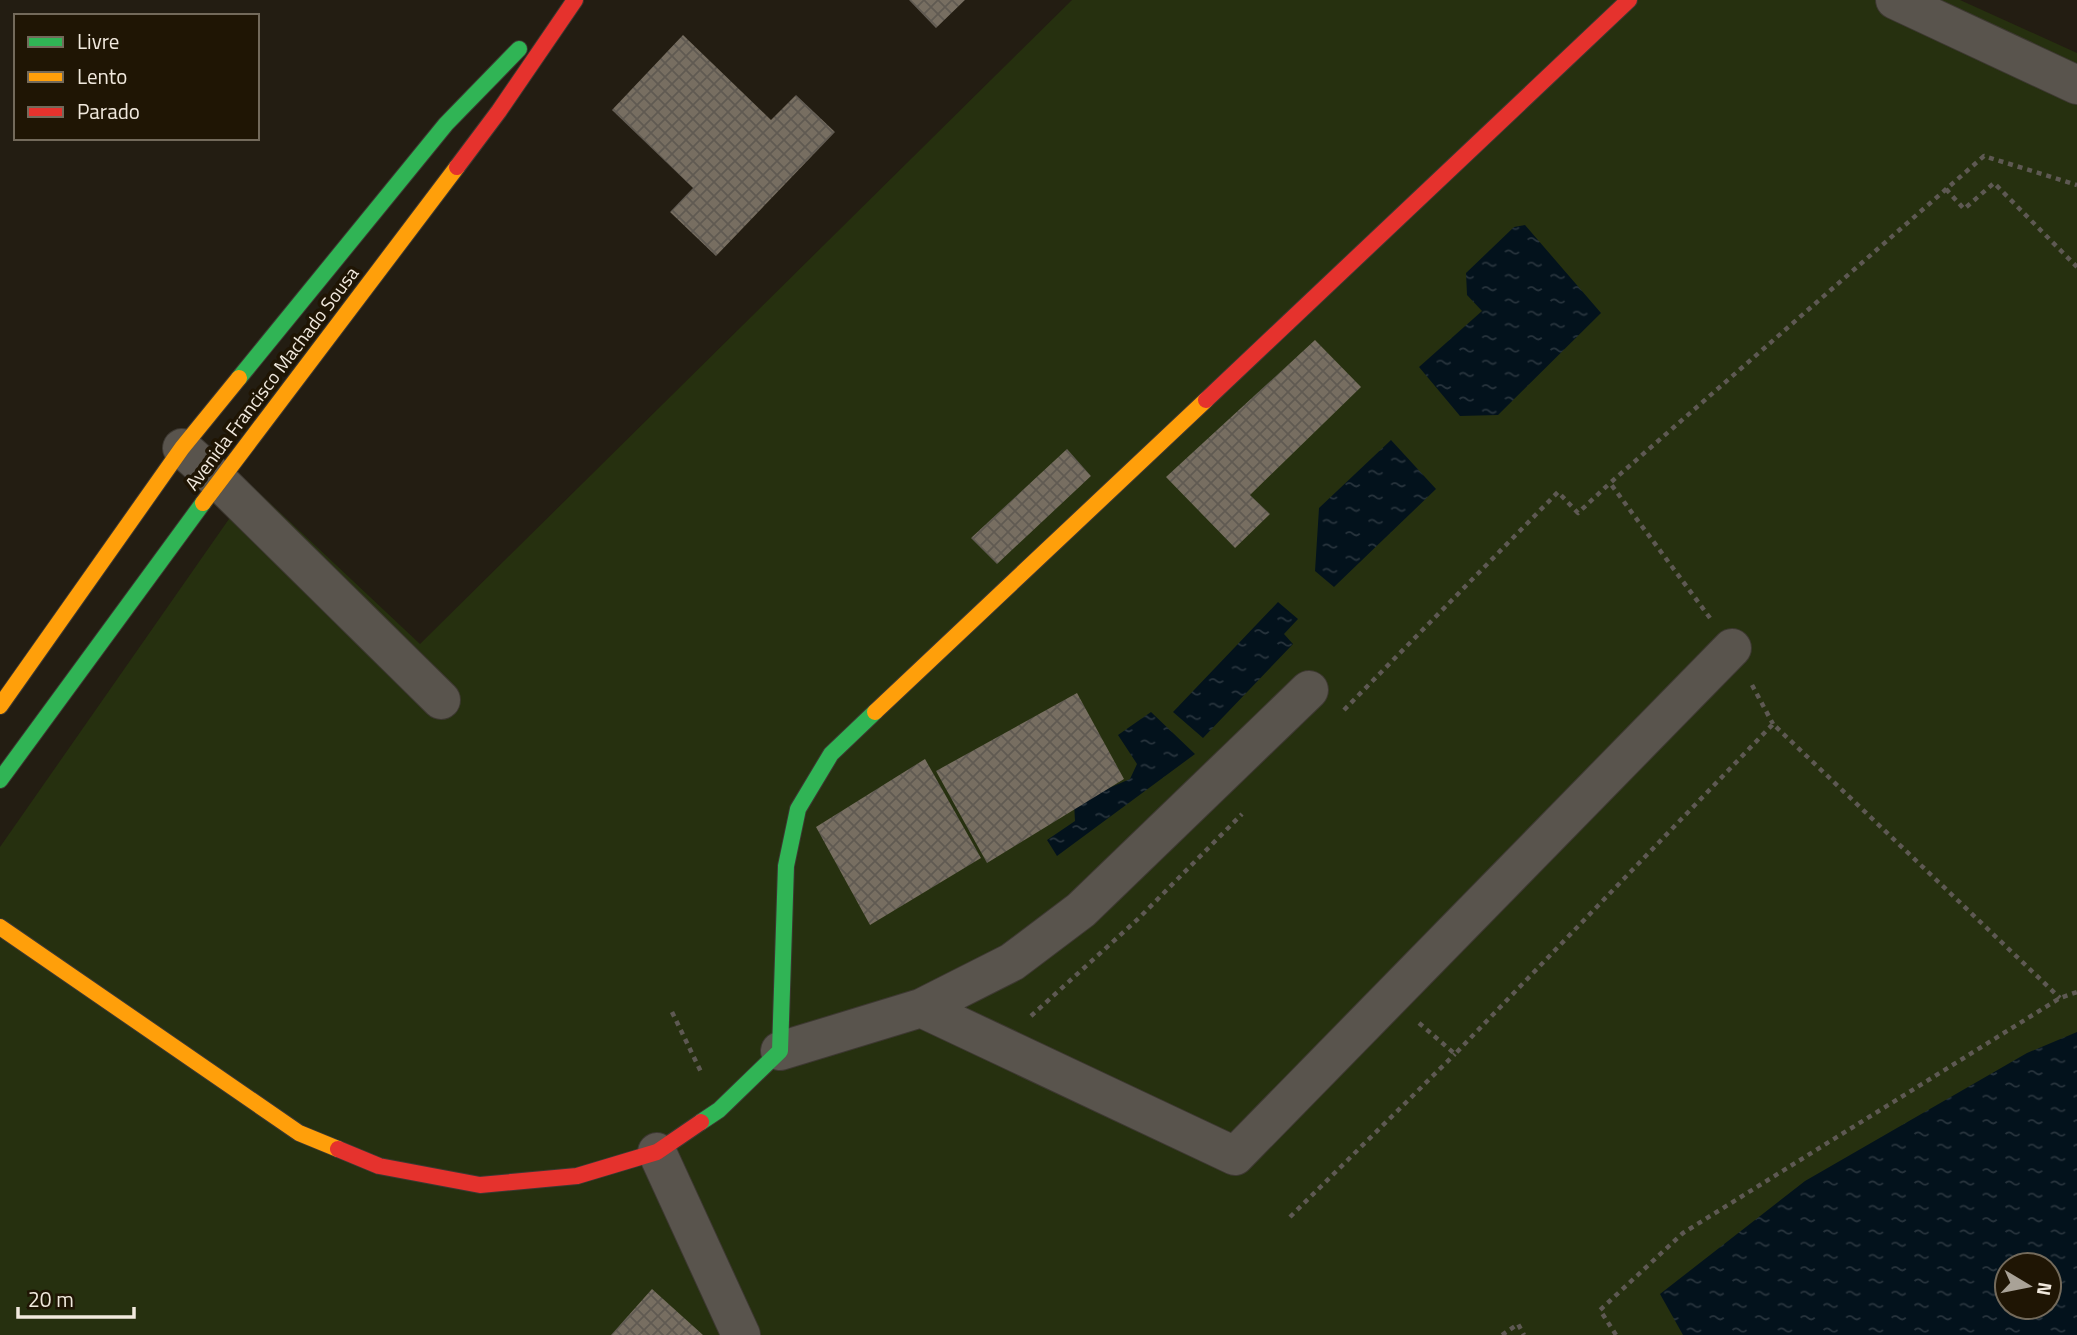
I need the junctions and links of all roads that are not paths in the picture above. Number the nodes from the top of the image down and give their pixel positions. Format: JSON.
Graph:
{"nodes":[{"id":1,"x":567,"y":0,"type":"edge"},
{"id":2,"x":575,"y":0,"type":"edge"},
{"id":3,"x":1629,"y":0,"type":"edge"},
{"id":4,"x":1895,"y":0,"type":"edge"},
{"id":5,"x":2077,"y":85,"type":"edge"},
{"id":6,"x":182,"y":448,"type":"junction"},
{"id":7,"x":219,"y":481,"type":"junction"},
{"id":8,"x":1732,"y":648,"type":"road end"},
{"id":9,"x":1309,"y":690,"type":"dead end"},
{"id":10,"x":440,"y":700,"type":"dead end"},
{"id":11,"x":0,"y":706,"type":"edge"},
{"id":12,"x":0,"y":780,"type":"edge"},
{"id":13,"x":0,"y":927,"type":"edge"},
{"id":14,"x":921,"y":1008,"type":"junction"},
{"id":15,"x":780,"y":1051,"type":"junction"},
{"id":16,"x":657,"y":1152,"type":"junction"},
{"id":17,"x":741,"y":1335,"type":"edge"}],
"edges":[{"from":1,"to":6,"type":"street","name":"Avenida Francisco Machado Sousa"},
{"from":2,"to":7,"type":"street","name":"Avenida Francisco Machado Sousa"},
{"from":3,"to":15,"type":"street"},
{"from":4,"to":5,"type":"street"},
{"from":6,"to":7,"type":"street"},
{"from":6,"to":11,"type":"street","name":"Avenida Francisco Machado Sousa"},
{"from":7,"to":10,"type":"street"},
{"from":7,"to":12,"type":"street","name":"Avenida Francisco Machado Sousa"},
{"from":8,"to":14,"type":"street"},
{"from":9,"to":14,"type":"street"},
{"from":13,"to":16,"type":"street"},
{"from":14,"to":15,"type":"street"},
{"from":15,"to":16,"type":"street"},
{"from":16,"to":17,"type":"street"}]}
